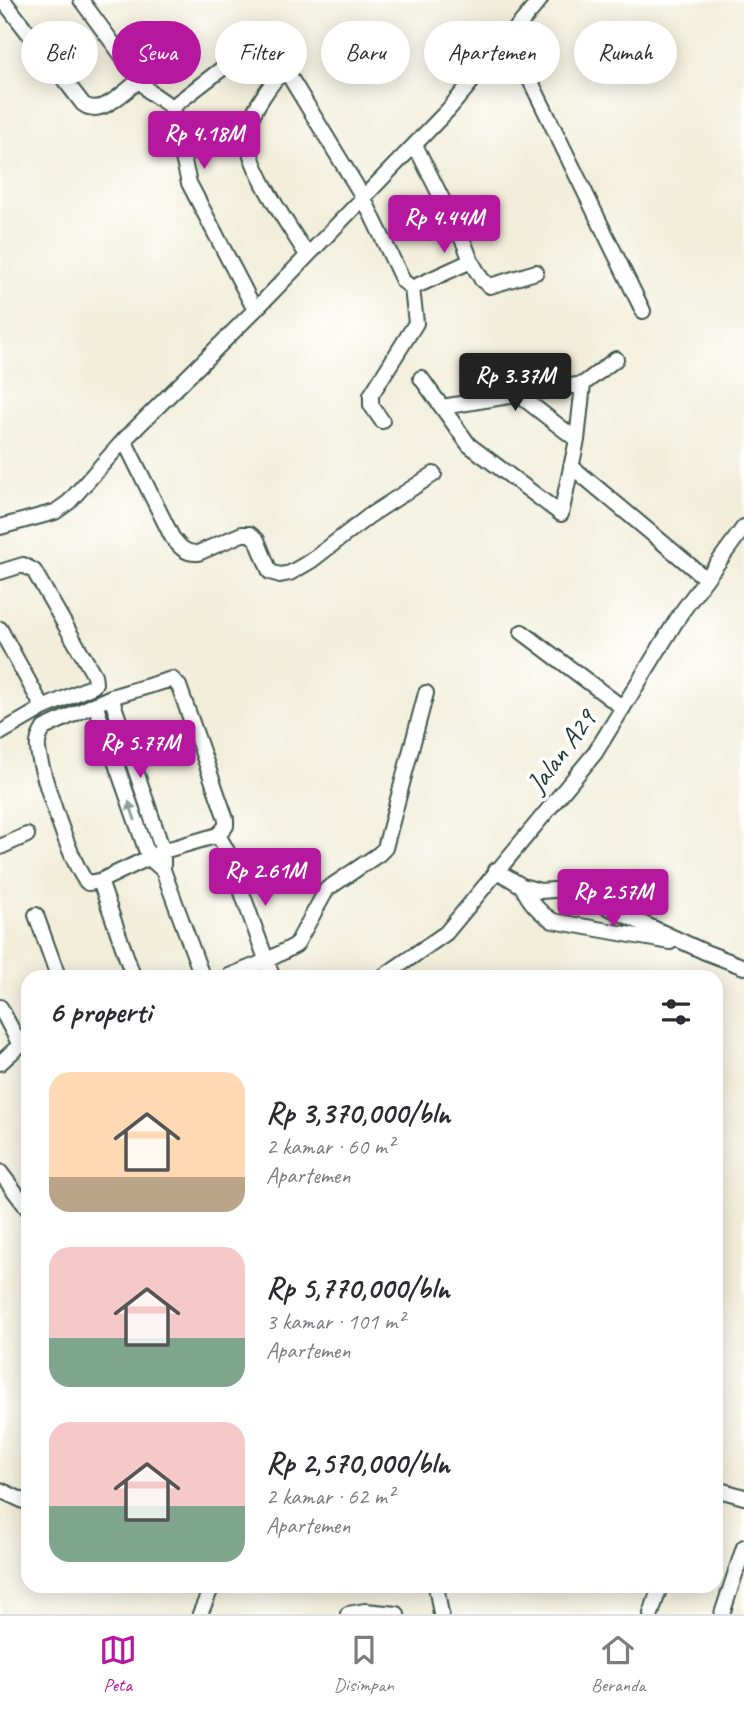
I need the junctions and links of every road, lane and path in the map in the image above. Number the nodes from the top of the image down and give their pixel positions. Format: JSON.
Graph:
{"nodes":[{"id":1,"x":3,"y":0,"type":"edge"},
{"id":2,"x":80,"y":0,"type":"edge"},
{"id":3,"x":540,"y":0,"type":"edge"},
{"id":4,"x":522,"y":21,"type":"edge"},
{"id":5,"x":112,"y":43,"type":"edge"},
{"id":6,"x":215,"y":75,"type":"edge"},
{"id":7,"x":135,"y":84,"type":"edge"},
{"id":8,"x":143,"y":84,"type":"edge"},
{"id":9,"x":271,"y":84,"type":"edge"},
{"id":10,"x":294,"y":84,"type":"edge"},
{"id":11,"x":470,"y":84,"type":"edge"},
{"id":12,"x":532,"y":84,"type":"edge"},
{"id":13,"x":173,"y":108,"type":"junction"},
{"id":14,"x":415,"y":145,"type":"junction"},
{"id":15,"x":363,"y":197,"type":"junction"},
{"id":16,"x":307,"y":255,"type":"junction"},
{"id":17,"x":471,"y":261,"type":"junction"},
{"id":18,"x":536,"y":272,"type":"dead end"},
{"id":19,"x":412,"y":288,"type":"junction"},
{"id":20,"x":255,"y":310,"type":"junction"},
{"id":21,"x":643,"y":311,"type":"dead end"},
{"id":22,"x":616,"y":359,"type":"dead end"},
{"id":23,"x":421,"y":378,"type":"dead end"},
{"id":24,"x":583,"y":384,"type":"junction"},
{"id":25,"x":519,"y":395,"type":"junction"},
{"id":26,"x":442,"y":407,"type":"junction"},
{"id":27,"x":382,"y":421,"type":"dead end"},
{"id":28,"x":124,"y":440,"type":"junction"},
{"id":29,"x":577,"y":440,"type":"junction"},
{"id":30,"x":571,"y":466,"type":"junction"},
{"id":31,"x":434,"y":474,"type":"dead end"},
{"id":32,"x":0,"y":527,"type":"edge"},
{"id":33,"x":744,"y":527,"type":"edge"},
{"id":34,"x":0,"y":572,"type":"edge"},
{"id":35,"x":705,"y":578,"type":"junction"},
{"id":36,"x":0,"y":629,"type":"edge"},
{"id":37,"x":522,"y":632,"type":"dead end"},
{"id":38,"x":426,"y":693,"type":"dead end"},
{"id":39,"x":111,"y":696,"type":"junction"},
{"id":40,"x":94,"y":704,"type":"junction"},
{"id":41,"x":43,"y":708,"type":"junction"},
{"id":42,"x":623,"y":708,"type":"junction"},
{"id":43,"x":0,"y":733,"type":"edge"},
{"id":44,"x":27,"y":835,"type":"dead end"},
{"id":45,"x":218,"y":835,"type":"junction"},
{"id":46,"x":0,"y":847,"type":"edge"},
{"id":47,"x":163,"y":851,"type":"junction"},
{"id":48,"x":149,"y":858,"type":"junction"},
{"id":49,"x":163,"y":870,"type":"junction"},
{"id":50,"x":496,"y":870,"type":"junction"},
{"id":51,"x":100,"y":881,"type":"junction"},
{"id":52,"x":523,"y":886,"type":"junction"},
{"id":53,"x":36,"y":915,"type":"dead end"},
{"id":54,"x":689,"y":945,"type":"junction"},
{"id":55,"x":266,"y":961,"type":"junction"},
{"id":56,"x":744,"y":967,"type":"edge"},
{"id":57,"x":56,"y":970,"type":"edge"},
{"id":58,"x":131,"y":970,"type":"edge"},
{"id":59,"x":200,"y":970,"type":"edge"},
{"id":60,"x":244,"y":970,"type":"edge"},
{"id":61,"x":270,"y":970,"type":"edge"},
{"id":62,"x":393,"y":970,"type":"edge"},
{"id":63,"x":0,"y":1007,"type":"edge"},
{"id":64,"x":21,"y":1040,"type":"edge"},
{"id":65,"x":21,"y":1047,"type":"edge"},
{"id":66,"x":0,"y":1063,"type":"edge"},
{"id":67,"x":0,"y":1172,"type":"edge"},
{"id":68,"x":21,"y":1200,"type":"edge"},
{"id":69,"x":0,"y":1490,"type":"edge"},
{"id":70,"x":723,"y":1491,"type":"edge"},
{"id":71,"x":744,"y":1497,"type":"edge"},
{"id":72,"x":21,"y":1500,"type":"edge"},
{"id":73,"x":744,"y":1548,"type":"edge"},
{"id":74,"x":209,"y":1593,"type":"edge"},
{"id":75,"x":437,"y":1593,"type":"edge"},
{"id":76,"x":658,"y":1593,"type":"edge"},
{"id":77,"x":365,"y":1613,"type":"edge"},
{"id":78,"x":200,"y":1614,"type":"edge"},
{"id":79,"x":348,"y":1614,"type":"edge"},
{"id":80,"x":397,"y":1614,"type":"edge"},
{"id":81,"x":441,"y":1614,"type":"edge"},
{"id":82,"x":651,"y":1614,"type":"edge"},
{"id":83,"x":722,"y":1614,"type":"edge"}],
"edges":[{"from":1,"to":7,"type":"street"},
{"from":2,"to":5,"type":"street"},
{"from":3,"to":4,"type":"street"},
{"from":6,"to":13,"type":"street"},
{"from":8,"to":13,"type":"street"},
{"from":9,"to":16,"type":"street"},
{"from":10,"to":15,"type":"street"},
{"from":11,"to":14,"type":"street"},
{"from":12,"to":21,"type":"street"},
{"from":13,"to":20,"type":"street"},
{"from":14,"to":15,"type":"street"},
{"from":14,"to":17,"type":"street"},
{"from":15,"to":16,"type":"street"},
{"from":15,"to":19,"type":"street"},
{"from":16,"to":20,"type":"street"},
{"from":17,"to":18,"type":"street"},
{"from":17,"to":19,"type":"street"},
{"from":19,"to":27,"type":"street"},
{"from":20,"to":28,"type":"street"},
{"from":22,"to":24,"type":"street"},
{"from":23,"to":26,"type":"street"},
{"from":24,"to":25,"type":"street"},
{"from":24,"to":29,"type":"street"},
{"from":25,"to":26,"type":"street"},
{"from":25,"to":29,"type":"street"},
{"from":26,"to":30,"type":"street"},
{"from":28,"to":31,"type":"street"},
{"from":28,"to":32,"type":"street"},
{"from":29,"to":30,"type":"street"},
{"from":30,"to":35,"type":"street"},
{"from":33,"to":35,"type":"street","name":"Jalan A29"},
{"from":34,"to":41,"type":"street"},
{"from":35,"to":42,"type":"street","name":"Jalan A29"},
{"from":36,"to":41,"type":"street"},
{"from":37,"to":42,"type":"street"},
{"from":38,"to":55,"type":"street"},
{"from":39,"to":40,"type":"street"},
{"from":39,"to":45,"type":"street"},
{"from":39,"to":47,"type":"street"},
{"from":48,"to":40,"type":"street","one_way":true},
{"from":40,"to":51,"type":"street"},
{"from":41,"to":43,"type":"street"},
{"from":42,"to":50,"type":"street","name":"Jalan A29"},
{"from":44,"to":46,"type":"street"},
{"from":45,"to":47,"type":"street"},
{"from":45,"to":55,"type":"street"},
{"from":47,"to":48,"type":"street"},
{"from":47,"to":49,"type":"street"},
{"from":48,"to":49,"type":"street"},
{"from":48,"to":51,"type":"street"},
{"from":49,"to":59,"type":"street"},
{"from":50,"to":52,"type":"street"},
{"from":50,"to":62,"type":"street","name":"Jalan A29"},
{"from":51,"to":58,"type":"street"},
{"from":52,"to":54,"type":"street"},
{"from":52,"to":54,"type":"street"},
{"from":53,"to":57,"type":"street"},
{"from":54,"to":56,"type":"street"},
{"from":55,"to":60,"type":"street"},
{"from":55,"to":61,"type":"street"},
{"from":63,"to":64,"type":"street"},
{"from":65,"to":66,"type":"street"},
{"from":67,"to":68,"type":"street"},
{"from":69,"to":72,"type":"street"},
{"from":70,"to":71,"type":"street"},
{"from":73,"to":83,"type":"street"},
{"from":74,"to":78,"type":"street"},
{"from":75,"to":81,"type":"street"},
{"from":76,"to":82,"type":"street"},
{"from":77,"to":79,"type":"street"},
{"from":77,"to":80,"type":"street"}]}
